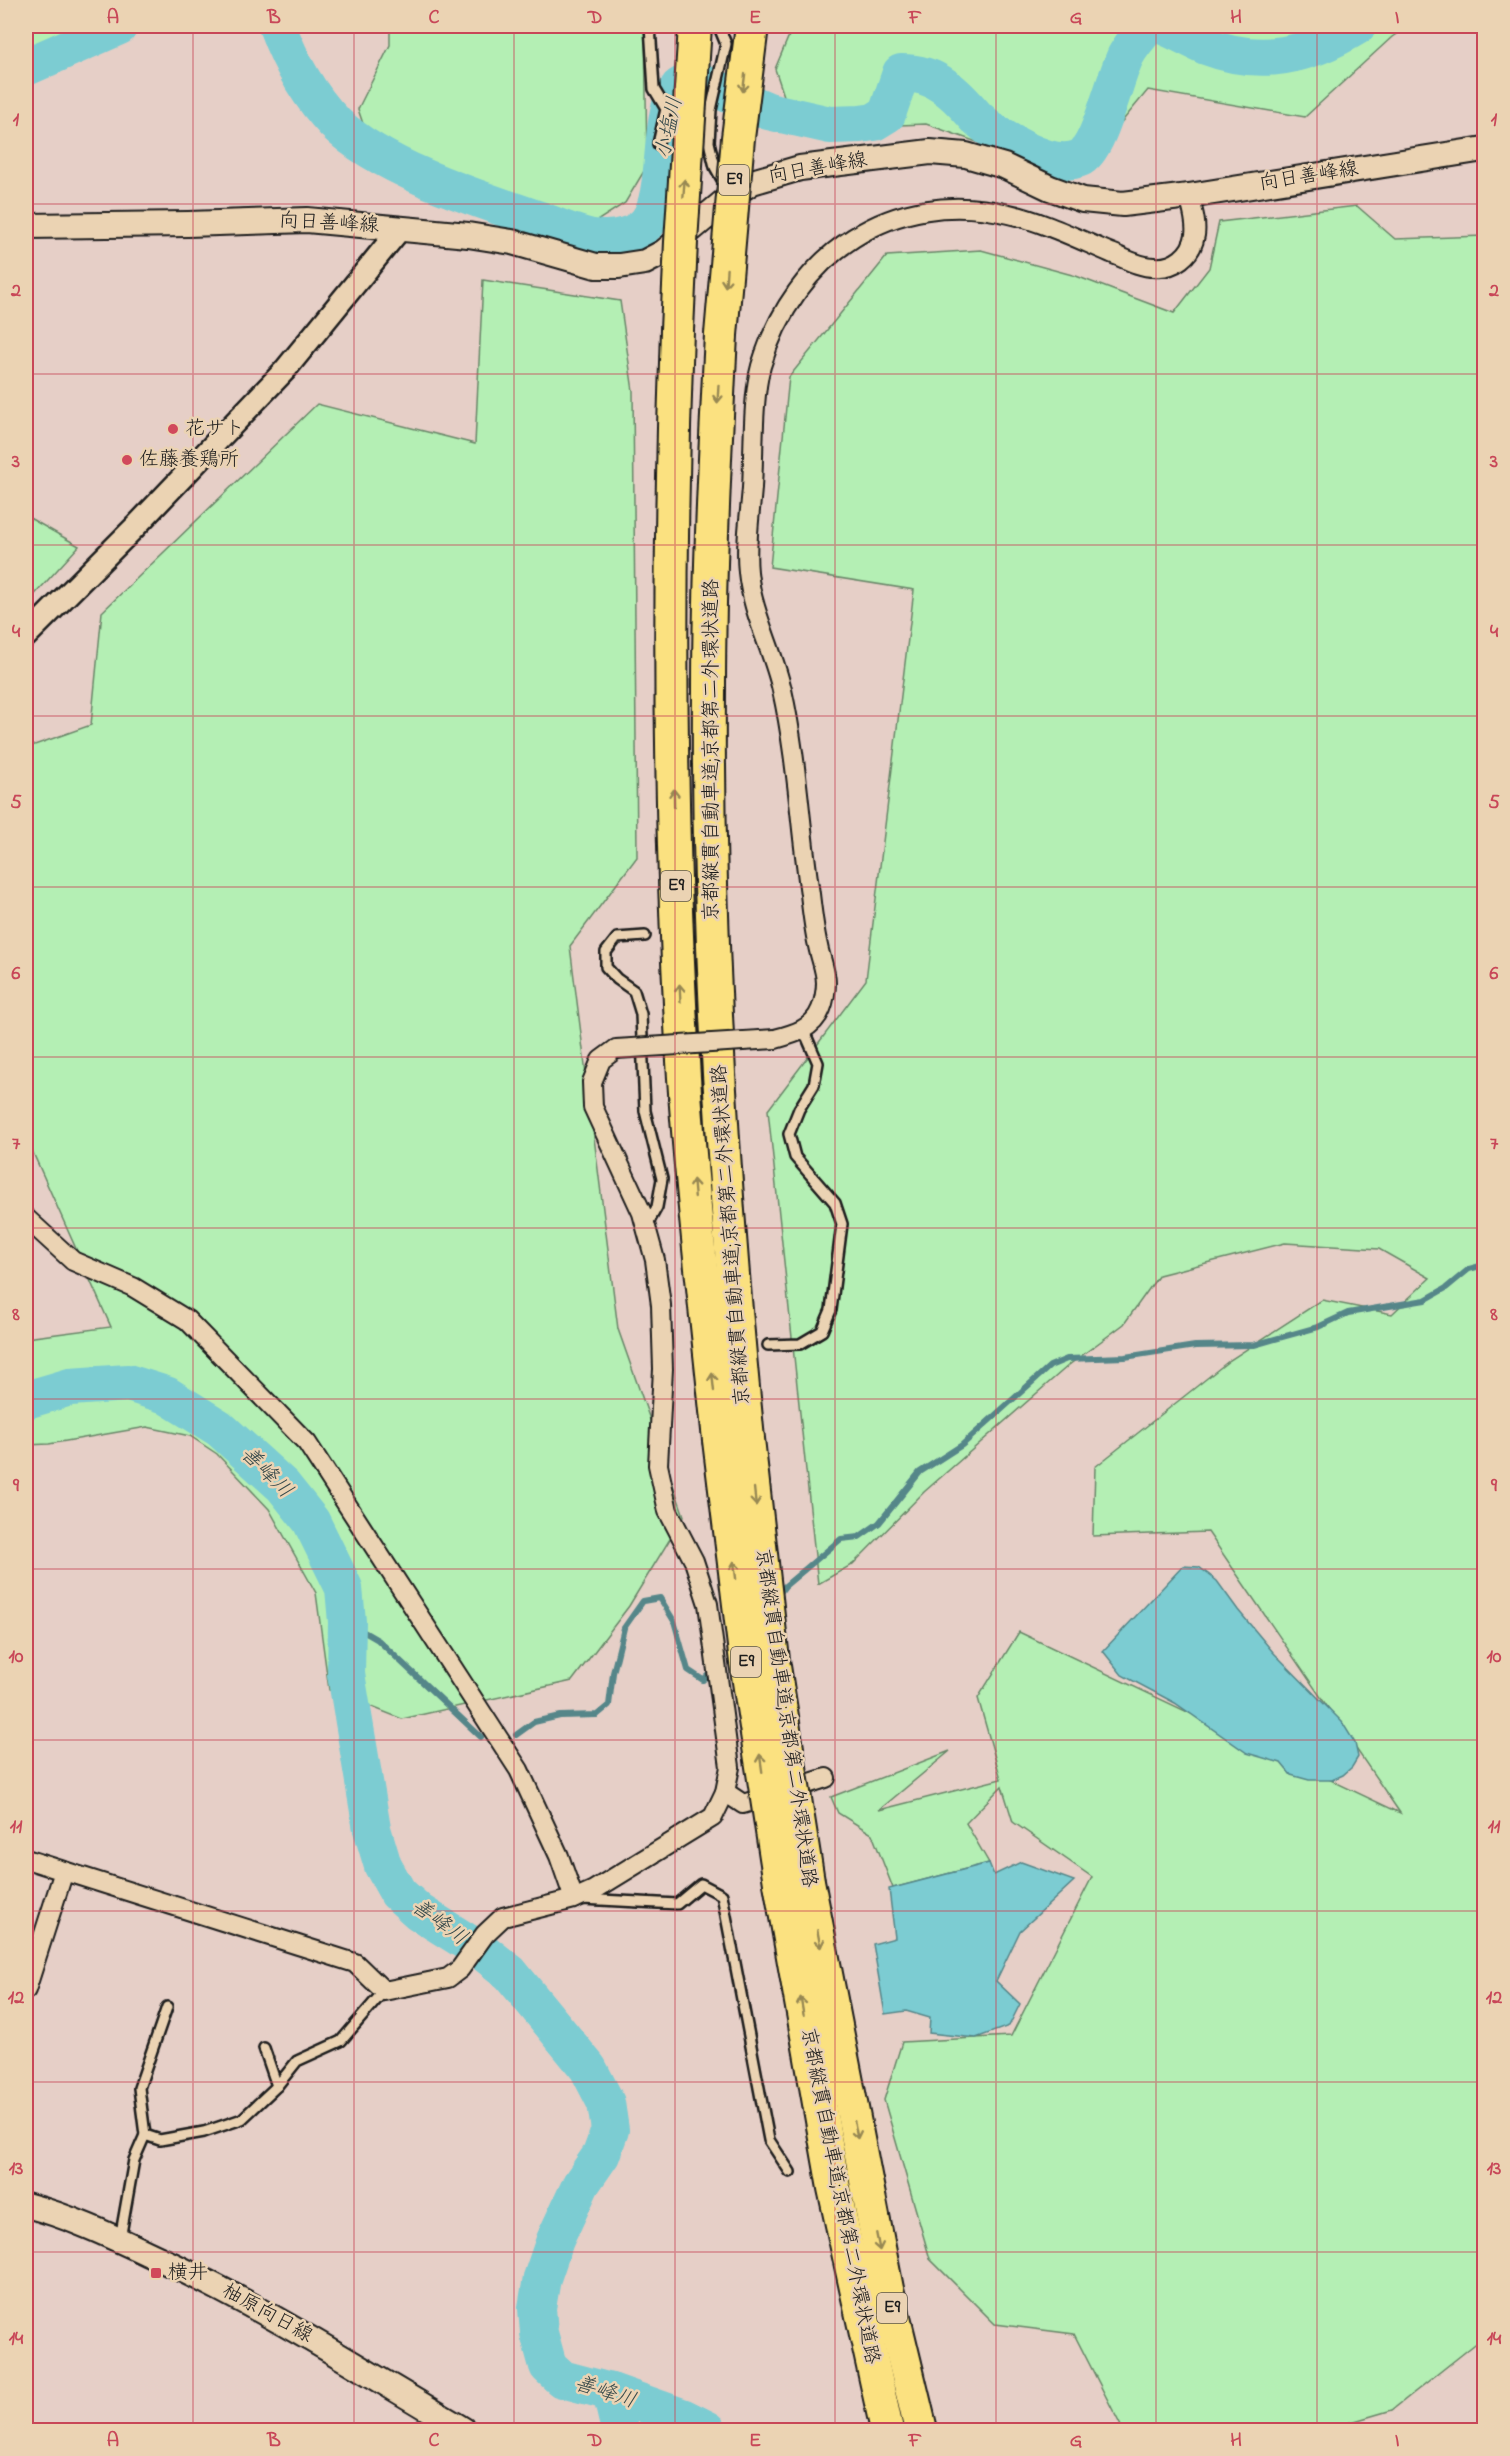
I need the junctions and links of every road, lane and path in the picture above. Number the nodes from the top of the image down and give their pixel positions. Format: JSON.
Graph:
{"nodes":[{"id":1,"x":650,"y":26,"type":"edge"},
{"id":2,"x":695,"y":26,"type":"edge"},
{"id":3,"x":716,"y":26,"type":"edge"},
{"id":4,"x":752,"y":26,"type":"edge"},
{"id":5,"x":658,"y":144,"type":"dead end"},
{"id":6,"x":1485,"y":148,"type":"edge"},
{"id":7,"x":731,"y":196,"type":"junction"},
{"id":8,"x":1189,"y":196,"type":"junction"},
{"id":9,"x":26,"y":226,"type":"edge"},
{"id":10,"x":400,"y":229,"type":"junction"},
{"id":11,"x":26,"y":636,"type":"edge"},
{"id":12,"x":645,"y":936,"type":"dead end"},
{"id":13,"x":804,"y":1031,"type":"junction"},
{"id":14,"x":26,"y":1218,"type":"edge"},
{"id":15,"x":646,"y":1227,"type":"junction"},
{"id":16,"x":768,"y":1345,"type":"dead end"},
{"id":17,"x":734,"y":1439,"type":"junction"},
{"id":18,"x":826,"y":1778,"type":"dead end"},
{"id":19,"x":725,"y":1792,"type":"junction"},
{"id":20,"x":26,"y":1859,"type":"edge"},
{"id":21,"x":64,"y":1871,"type":"junction"},
{"id":22,"x":794,"y":1882,"type":"junction"},
{"id":23,"x":574,"y":1899,"type":"junction"},
{"id":24,"x":26,"y":1990,"type":"edge"},
{"id":25,"x":384,"y":1991,"type":"junction"},
{"id":26,"x":167,"y":2007,"type":"dead end"},
{"id":27,"x":264,"y":2048,"type":"dead end"},
{"id":28,"x":277,"y":2086,"type":"junction"},
{"id":29,"x":145,"y":2135,"type":"junction"},
{"id":30,"x":790,"y":2172,"type":"dead end"},
{"id":31,"x":26,"y":2205,"type":"edge"},
{"id":32,"x":120,"y":2240,"type":"junction"},
{"id":33,"x":464,"y":2430,"type":"edge"},
{"id":34,"x":887,"y":2430,"type":"edge"},
{"id":35,"x":921,"y":2430,"type":"edge"}],
"edges":[{"from":1,"to":5,"type":"lane"},
{"from":17,"to":2,"type":"highway","name":"京都縦貫自動車道;京都第二外環状道路","number":"E9","one_way":true,"bridge":true},
{"from":3,"to":7,"type":"lane"},
{"from":4,"to":17,"type":"highway","name":"京都縦貫自動車道;京都第二外環状道路","number":"E9","one_way":true,"bridge":true},
{"from":6,"to":8,"type":"main road","name":"向日善峰線"},
{"from":7,"to":8,"type":"main road","name":"向日善峰線"},
{"from":7,"to":10,"type":"main road","name":"向日善峰線"},
{"from":8,"to":13,"type":"street"},
{"from":9,"to":10,"type":"main road","name":"向日善峰線"},
{"from":10,"to":11,"type":"street"},
{"from":12,"to":15,"type":"lane"},
{"from":13,"to":15,"type":"street","bridge":true},
{"from":13,"to":16,"type":"lane"},
{"from":14,"to":23,"type":"street"},
{"from":15,"to":19,"type":"street"},
{"from":17,"to":22,"type":"highway","name":"京都縦貫自動車道;京都第二外環状道路","number":"E9","bridge":true},
{"from":18,"to":19,"type":"street"},
{"from":19,"to":23,"type":"street"},
{"from":20,"to":21,"type":"street"},
{"from":21,"to":24,"type":"street"},
{"from":21,"to":25,"type":"street"},
{"from":34,"to":22,"type":"highway","name":"京都縦貫自動車道;京都第二外環状道路","number":"E9","one_way":true},
{"from":22,"to":35,"type":"highway","name":"京都縦貫自動車道;京都第二外環状道路","number":"E9","one_way":true},
{"from":23,"to":25,"type":"street"},
{"from":23,"to":30,"type":"lane"},
{"from":25,"to":28,"type":"lane"},
{"from":26,"to":29,"type":"lane"},
{"from":27,"to":28,"type":"lane"},
{"from":28,"to":29,"type":"lane"},
{"from":29,"to":32,"type":"lane"},
{"from":31,"to":32,"type":"main road","name":"柚原向日線"},
{"from":32,"to":33,"type":"main road","name":"柚原向日線"}]}
